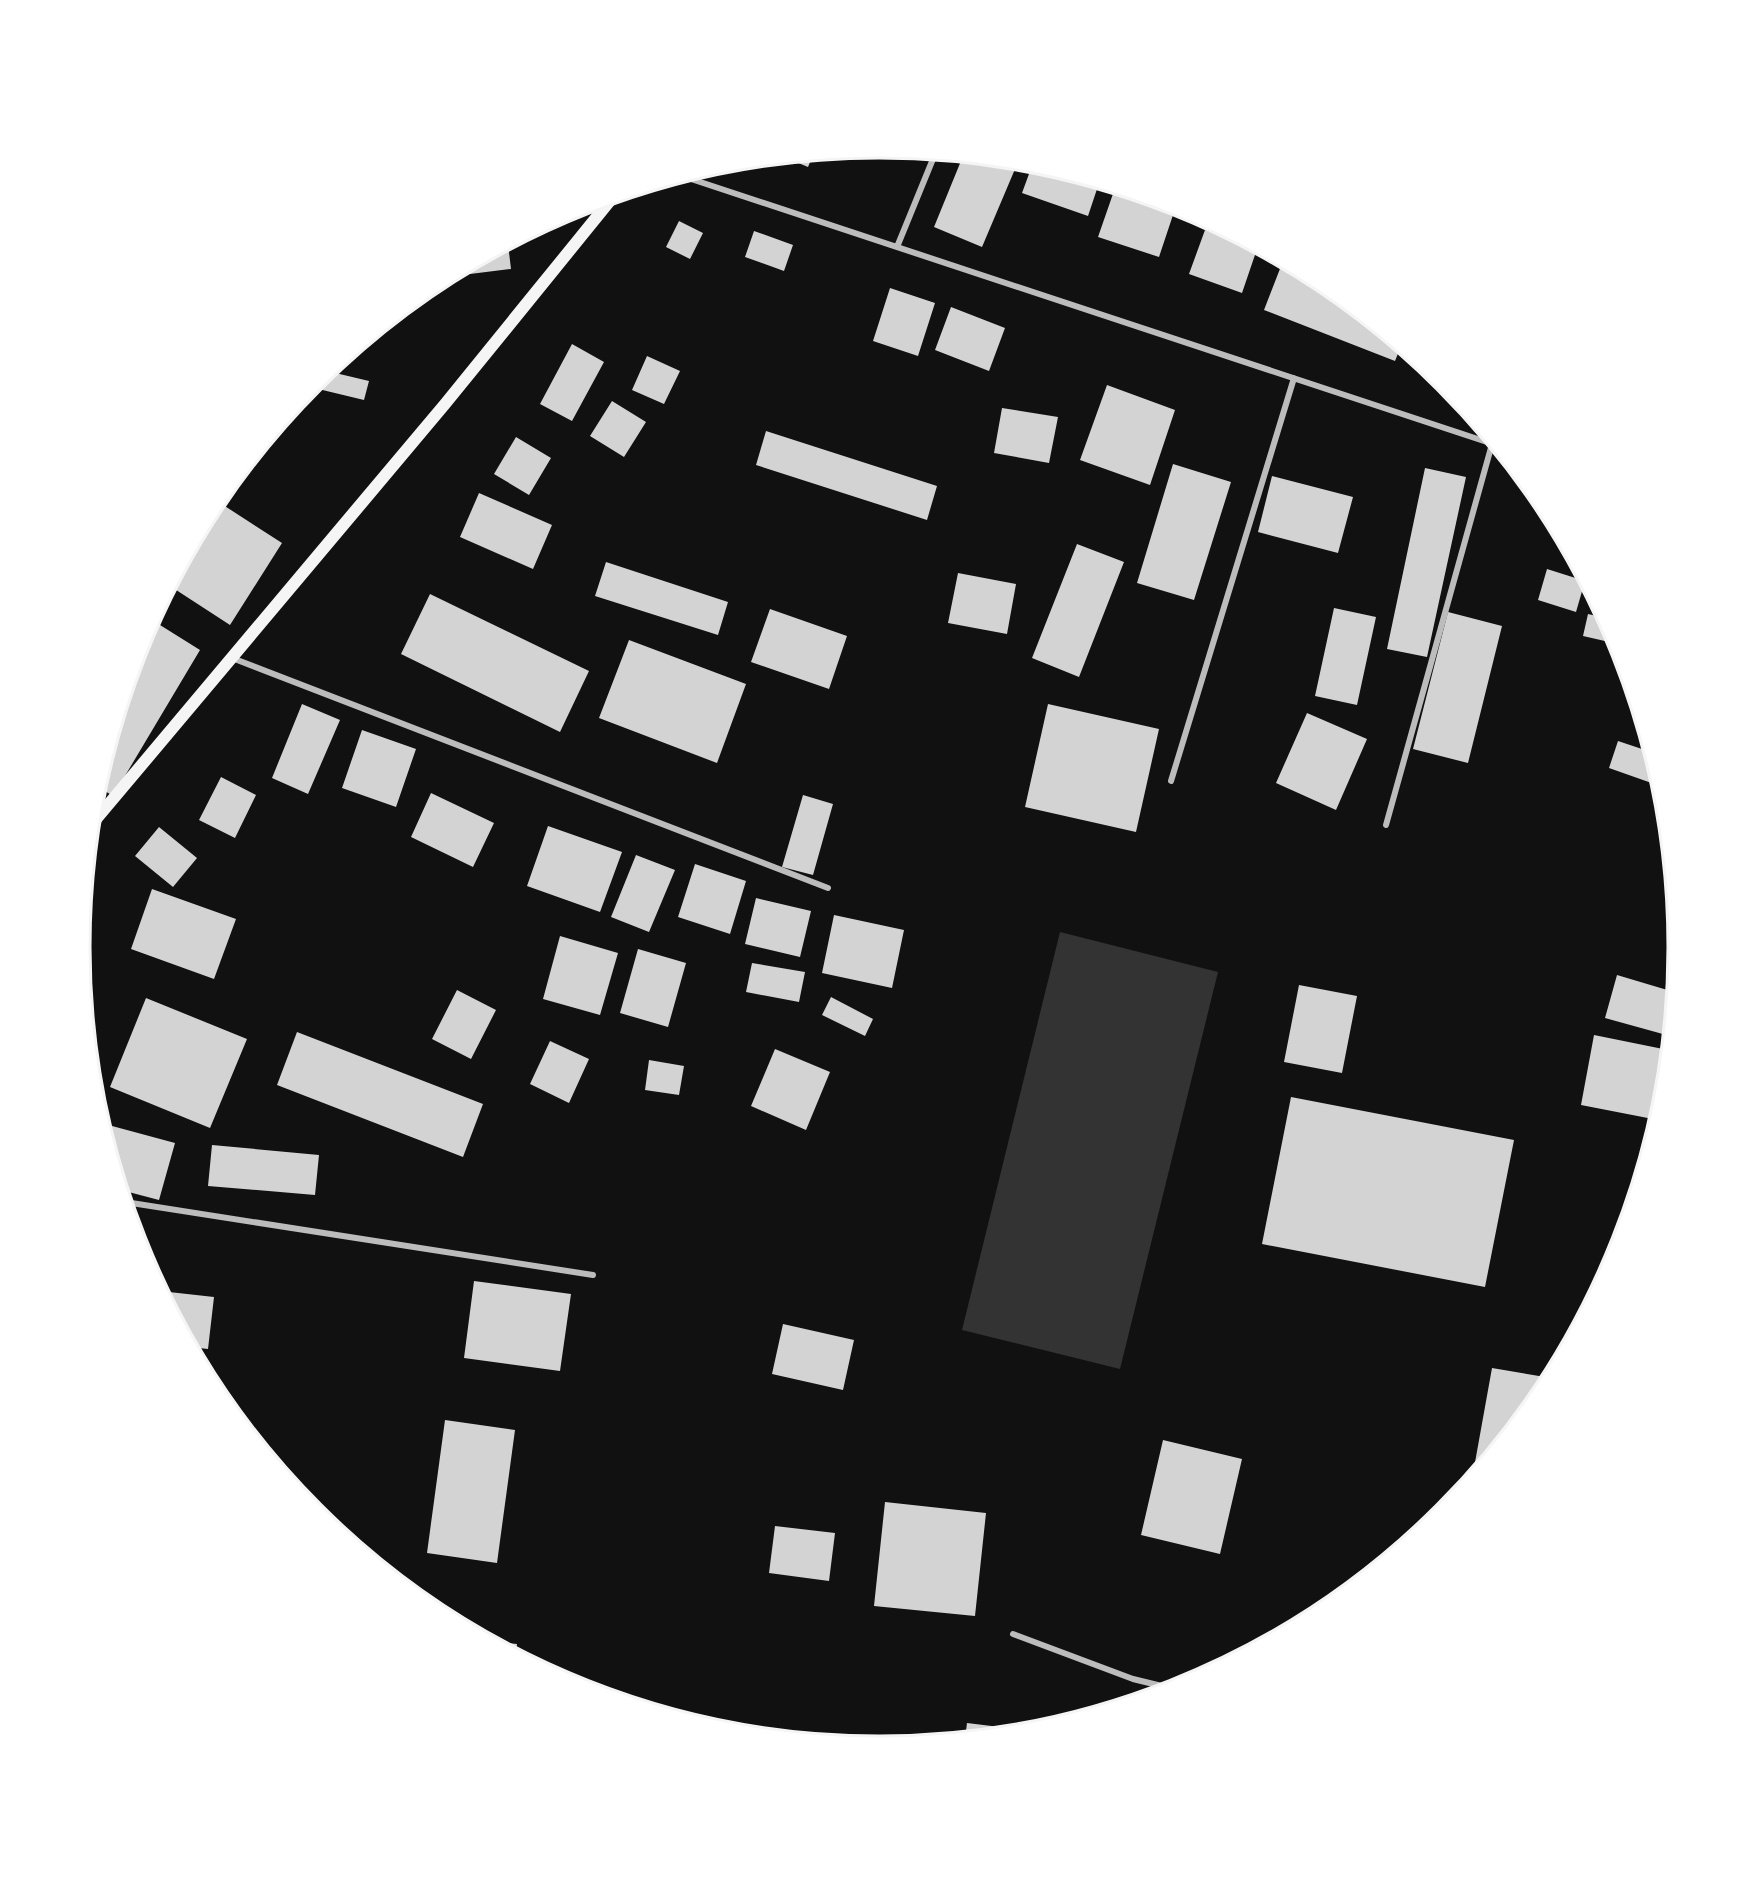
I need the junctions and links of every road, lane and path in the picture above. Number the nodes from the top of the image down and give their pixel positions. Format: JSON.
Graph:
{"nodes":[{"id":1,"x":932,"y":160,"type":"edge"},
{"id":2,"x":696,"y":180,"type":"edge"},
{"id":3,"x":604,"y":208,"type":"edge"},
{"id":4,"x":897,"y":247,"type":"junction"},
{"id":5,"x":1294,"y":378,"type":"junction"},
{"id":6,"x":1483,"y":440,"type":"edge"},
{"id":7,"x":1492,"y":451,"type":"edge"},
{"id":8,"x":231,"y":658,"type":"junction"},
{"id":9,"x":1172,"y":781,"type":"dead end"},
{"id":10,"x":102,"y":812,"type":"edge"},
{"id":11,"x":1386,"y":825,"type":"dead end"},
{"id":12,"x":828,"y":888,"type":"dead end"},
{"id":13,"x":133,"y":1203,"type":"edge"},
{"id":14,"x":593,"y":1275,"type":"dead end"},
{"id":15,"x":1013,"y":1634,"type":"dead end"},
{"id":16,"x":1158,"y":1685,"type":"edge"}],
"edges":[{"from":1,"to":4,"type":"street"},
{"from":2,"to":4,"type":"street"},
{"from":3,"to":8,"type":"main road"},
{"from":4,"to":5,"type":"street"},
{"from":5,"to":6,"type":"street"},
{"from":5,"to":9,"type":"street"},
{"from":7,"to":11,"type":"street"},
{"from":8,"to":10,"type":"main road"},
{"from":8,"to":12,"type":"street"},
{"from":13,"to":14,"type":"street"},
{"from":15,"to":16,"type":"street"}]}
